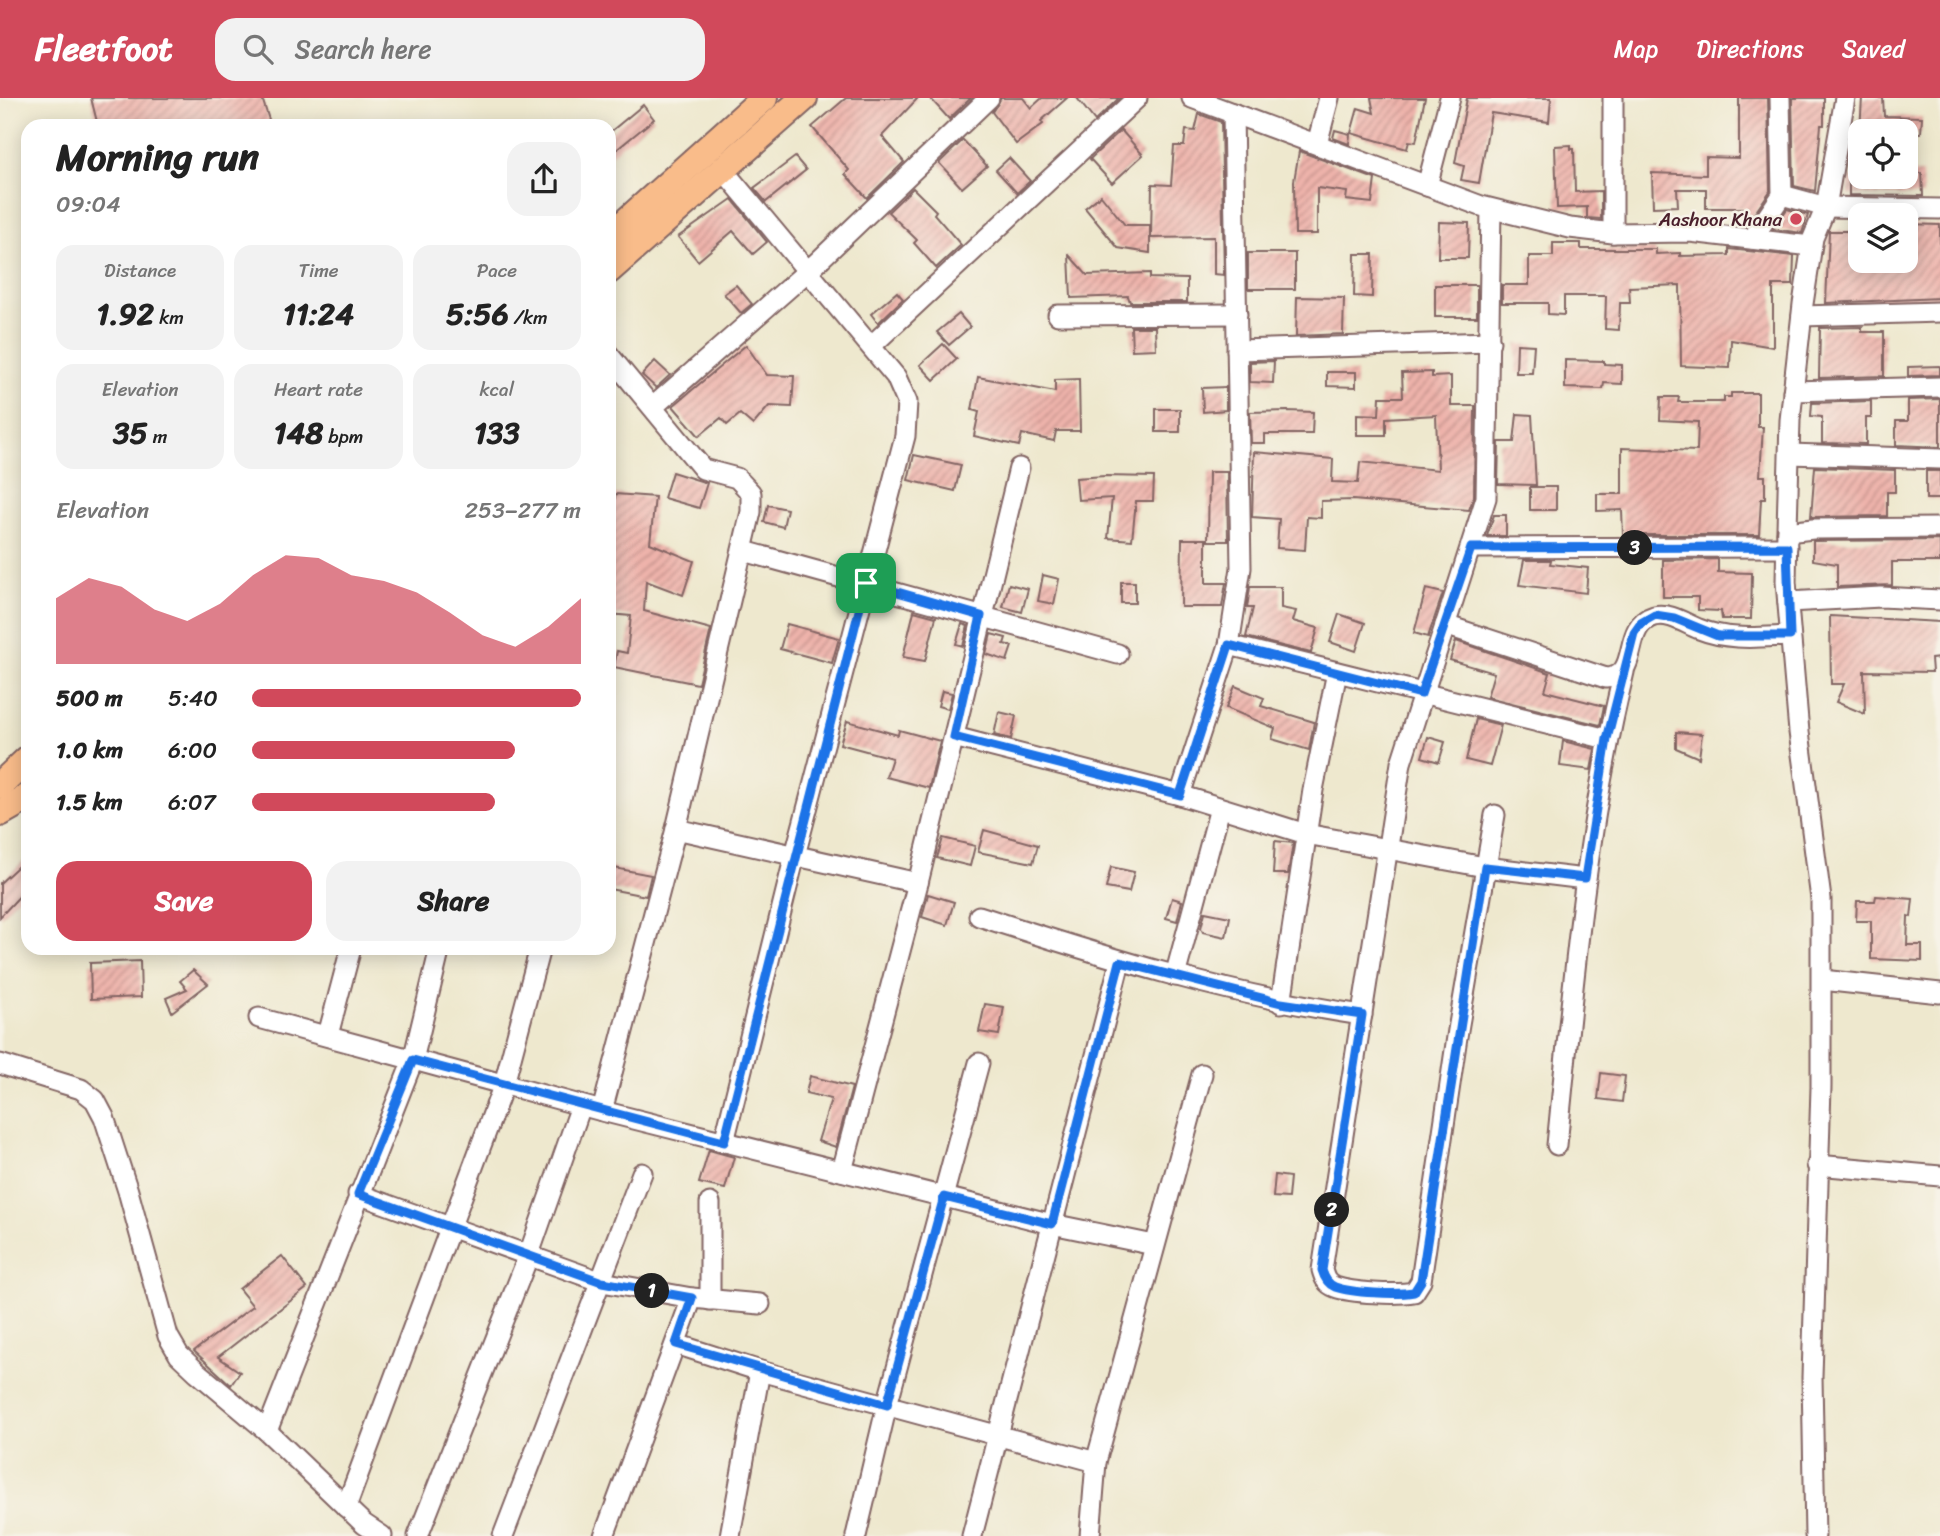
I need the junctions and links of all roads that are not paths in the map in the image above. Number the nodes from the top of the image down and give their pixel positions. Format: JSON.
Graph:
{"nodes":[{"id":1,"x":764,"y":98,"type":"edge"},
{"id":2,"x":804,"y":98,"type":"edge"},
{"id":3,"x":989,"y":98,"type":"edge"},
{"id":4,"x":1136,"y":98,"type":"edge"},
{"id":5,"x":1192,"y":98,"type":"edge"},
{"id":6,"x":1329,"y":98,"type":"edge"},
{"id":7,"x":1450,"y":98,"type":"edge"},
{"id":8,"x":1613,"y":98,"type":"edge"},
{"id":9,"x":1780,"y":98,"type":"edge"},
{"id":10,"x":1845,"y":98,"type":"edge"},
{"id":11,"x":1233,"y":113,"type":"junction"},
{"id":12,"x":1317,"y":144,"type":"junction"},
{"id":13,"x":724,"y":171,"type":"junction"},
{"id":14,"x":1427,"y":186,"type":"junction"},
{"id":15,"x":1782,"y":195,"type":"junction"},
{"id":16,"x":1826,"y":207,"type":"junction"},
{"id":17,"x":1491,"y":209,"type":"junction"},
{"id":18,"x":1940,"y":209,"type":"edge"},
{"id":19,"x":616,"y":231,"type":"edge"},
{"id":20,"x":1613,"y":233,"type":"junction"},
{"id":21,"x":1752,"y":239,"type":"junction"},
{"id":22,"x":1811,"y":246,"type":"junction"},
{"id":23,"x":616,"y":264,"type":"edge"},
{"id":24,"x":809,"y":270,"type":"junction"},
{"id":25,"x":1940,"y":312,"type":"edge"},
{"id":26,"x":1237,"y":314,"type":"junction"},
{"id":27,"x":1058,"y":315,"type":"dead end"},
{"id":28,"x":1802,"y":316,"type":"junction"},
{"id":29,"x":1490,"y":342,"type":"junction"},
{"id":30,"x":871,"y":346,"type":"junction"},
{"id":31,"x":1237,"y":349,"type":"junction"},
{"id":32,"x":616,"y":363,"type":"edge"},
{"id":33,"x":1940,"y":387,"type":"edge"},
{"id":34,"x":1793,"y":391,"type":"junction"},
{"id":35,"x":654,"y":405,"type":"junction"},
{"id":36,"x":1790,"y":454,"type":"junction"},
{"id":37,"x":1940,"y":459,"type":"edge"},
{"id":38,"x":1019,"y":468,"type":"dead end"},
{"id":39,"x":1940,"y":528,"type":"edge"},
{"id":40,"x":1787,"y":539,"type":"junction"},
{"id":41,"x":1471,"y":548,"type":"junction"},
{"id":42,"x":744,"y":551,"type":"junction"},
{"id":43,"x":866,"y":583,"type":"junction"},
{"id":44,"x":1940,"y":600,"type":"edge"},
{"id":45,"x":1788,"y":602,"type":"junction"},
{"id":46,"x":981,"y":616,"type":"junction"},
{"id":47,"x":1445,"y":625,"type":"junction"},
{"id":48,"x":1790,"y":636,"type":"junction"},
{"id":49,"x":1229,"y":645,"type":"junction"},
{"id":50,"x":1118,"y":654,"type":"dead end"},
{"id":51,"x":1337,"y":672,"type":"junction"},
{"id":52,"x":1624,"y":672,"type":"junction"},
{"id":53,"x":1421,"y":694,"type":"junction"},
{"id":54,"x":954,"y":737,"type":"junction"},
{"id":55,"x":1607,"y":739,"type":"junction"},
{"id":56,"x":21,"y":766,"type":"edge"},
{"id":57,"x":0,"y":785,"type":"edge"},
{"id":58,"x":1180,"y":795,"type":"junction"},
{"id":59,"x":21,"y":801,"type":"edge"},
{"id":60,"x":1220,"y":808,"type":"junction"},
{"id":61,"x":0,"y":813,"type":"edge"},
{"id":62,"x":1495,"y":815,"type":"dead end"},
{"id":63,"x":676,"y":828,"type":"junction"},
{"id":64,"x":1306,"y":834,"type":"junction"},
{"id":65,"x":1387,"y":850,"type":"junction"},
{"id":66,"x":795,"y":855,"type":"junction"},
{"id":67,"x":1485,"y":867,"type":"junction"},
{"id":68,"x":1585,"y":878,"type":"junction"},
{"id":69,"x":918,"y":883,"type":"junction"},
{"id":70,"x":979,"y":916,"type":"dead end"},
{"id":71,"x":349,"y":955,"type":"edge"},
{"id":72,"x":438,"y":955,"type":"edge"},
{"id":73,"x":538,"y":955,"type":"edge"},
{"id":74,"x":1120,"y":962,"type":"junction"},
{"id":75,"x":1175,"y":976,"type":"junction"},
{"id":76,"x":1822,"y":980,"type":"junction"},
{"id":77,"x":1940,"y":993,"type":"edge"},
{"id":78,"x":1281,"y":1003,"type":"junction"},
{"id":79,"x":1362,"y":1015,"type":"junction"},
{"id":80,"x":260,"y":1017,"type":"dead end"},
{"id":81,"x":328,"y":1035,"type":"junction"},
{"id":82,"x":413,"y":1060,"type":"junction"},
{"id":83,"x":979,"y":1063,"type":"dead end"},
{"id":84,"x":0,"y":1064,"type":"edge"},
{"id":85,"x":1202,"y":1074,"type":"dead end"},
{"id":86,"x":504,"y":1084,"type":"junction"},
{"id":87,"x":581,"y":1106,"type":"junction"},
{"id":88,"x":602,"y":1111,"type":"junction"},
{"id":89,"x":724,"y":1142,"type":"junction"},
{"id":90,"x":1556,"y":1144,"type":"dead end"},
{"id":91,"x":1818,"y":1165,"type":"junction"},
{"id":92,"x":842,"y":1171,"type":"junction"},
{"id":93,"x":642,"y":1173,"type":"dead end"},
{"id":94,"x":1940,"y":1176,"type":"edge"},
{"id":95,"x":358,"y":1194,"type":"junction"},
{"id":96,"x":944,"y":1197,"type":"junction"},
{"id":97,"x":710,"y":1203,"type":"dead end"},
{"id":98,"x":1052,"y":1224,"type":"junction"},
{"id":99,"x":451,"y":1230,"type":"junction"},
{"id":100,"x":1154,"y":1245,"type":"junction"},
{"id":101,"x":528,"y":1257,"type":"junction"},
{"id":102,"x":602,"y":1282,"type":"junction"},
{"id":103,"x":701,"y":1299,"type":"junction"},
{"id":104,"x":760,"y":1304,"type":"dead end"},
{"id":105,"x":676,"y":1344,"type":"junction"},
{"id":106,"x":760,"y":1371,"type":"junction"},
{"id":107,"x":887,"y":1405,"type":"junction"},
{"id":108,"x":267,"y":1431,"type":"junction"},
{"id":109,"x":1000,"y":1436,"type":"junction"},
{"id":110,"x":1096,"y":1462,"type":"junction"},
{"id":111,"x":346,"y":1507,"type":"junction"},
{"id":112,"x":382,"y":1536,"type":"edge"},
{"id":113,"x":418,"y":1536,"type":"edge"},
{"id":114,"x":503,"y":1536,"type":"edge"},
{"id":115,"x":604,"y":1536,"type":"edge"},
{"id":116,"x":730,"y":1536,"type":"edge"},
{"id":117,"x":856,"y":1536,"type":"edge"},
{"id":118,"x":972,"y":1536,"type":"edge"},
{"id":119,"x":1090,"y":1536,"type":"edge"},
{"id":120,"x":1815,"y":1536,"type":"edge"}],
"edges":[{"from":1,"to":19,"type":"highway"},
{"from":2,"to":13,"type":"highway"},
{"from":3,"to":24,"type":"street"},
{"from":4,"to":30,"type":"street"},
{"from":5,"to":11,"type":"street"},
{"from":6,"to":12,"type":"street"},
{"from":7,"to":14,"type":"street"},
{"from":8,"to":20,"type":"street"},
{"from":9,"to":15,"type":"street"},
{"from":10,"to":16,"type":"street"},
{"from":11,"to":12,"type":"street"},
{"from":11,"to":26,"type":"street"},
{"from":12,"to":14,"type":"street"},
{"from":13,"to":23,"type":"highway"},
{"from":13,"to":24,"type":"street"},
{"from":14,"to":17,"type":"street"},
{"from":15,"to":16,"type":"street"},
{"from":15,"to":21,"type":"street"},
{"from":16,"to":18,"type":"street"},
{"from":16,"to":22,"type":"street"},
{"from":17,"to":20,"type":"street"},
{"from":17,"to":29,"type":"street"},
{"from":20,"to":21,"type":"street"},
{"from":21,"to":22,"type":"street"},
{"from":22,"to":28,"type":"street"},
{"from":24,"to":30,"type":"street"},
{"from":24,"to":35,"type":"street"},
{"from":25,"to":28,"type":"street"},
{"from":26,"to":27,"type":"street"},
{"from":26,"to":31,"type":"street"},
{"from":28,"to":34,"type":"street"},
{"from":29,"to":31,"type":"street"},
{"from":29,"to":41,"type":"street"},
{"from":30,"to":43,"type":"street"},
{"from":31,"to":49,"type":"street"},
{"from":32,"to":35,"type":"street"},
{"from":33,"to":34,"type":"street"},
{"from":34,"to":36,"type":"street"},
{"from":35,"to":42,"type":"street"},
{"from":36,"to":37,"type":"street"},
{"from":36,"to":40,"type":"street"},
{"from":38,"to":46,"type":"street"},
{"from":39,"to":40,"type":"street"},
{"from":40,"to":41,"type":"street"},
{"from":40,"to":45,"type":"street"},
{"from":41,"to":47,"type":"street"},
{"from":42,"to":43,"type":"street"},
{"from":42,"to":63,"type":"street"},
{"from":43,"to":46,"type":"street"},
{"from":43,"to":66,"type":"street"},
{"from":44,"to":45,"type":"street"},
{"from":45,"to":48,"type":"street"},
{"from":46,"to":50,"type":"street"},
{"from":46,"to":54,"type":"street"},
{"from":47,"to":52,"type":"street"},
{"from":47,"to":53,"type":"street"},
{"from":48,"to":52,"type":"street"},
{"from":48,"to":76,"type":"street"},
{"from":49,"to":51,"type":"street"},
{"from":49,"to":58,"type":"street"},
{"from":51,"to":53,"type":"street"},
{"from":51,"to":64,"type":"street"},
{"from":52,"to":55,"type":"street"},
{"from":53,"to":55,"type":"street"},
{"from":53,"to":65,"type":"street"},
{"from":54,"to":58,"type":"street"},
{"from":54,"to":69,"type":"street"},
{"from":55,"to":68,"type":"street"},
{"from":56,"to":57,"type":"highway"},
{"from":58,"to":60,"type":"street"},
{"from":59,"to":61,"type":"highway"},
{"from":60,"to":64,"type":"street"},
{"from":60,"to":75,"type":"street"},
{"from":62,"to":67,"type":"street"},
{"from":63,"to":66,"type":"street"},
{"from":63,"to":88,"type":"street"},
{"from":64,"to":65,"type":"street"},
{"from":64,"to":78,"type":"street"},
{"from":65,"to":67,"type":"street"},
{"from":65,"to":79,"type":"street"},
{"from":66,"to":69,"type":"street"},
{"from":66,"to":89,"type":"street"},
{"from":67,"to":68,"type":"street"},
{"from":67,"to":79,"type":"street"},
{"from":68,"to":90,"type":"street"},
{"from":69,"to":92,"type":"street"},
{"from":70,"to":74,"type":"street"},
{"from":71,"to":81,"type":"street"},
{"from":72,"to":82,"type":"street"},
{"from":73,"to":86,"type":"street"},
{"from":74,"to":75,"type":"street"},
{"from":74,"to":98,"type":"street"},
{"from":75,"to":78,"type":"street"},
{"from":76,"to":77,"type":"street"},
{"from":76,"to":91,"type":"street"},
{"from":78,"to":79,"type":"street"},
{"from":80,"to":81,"type":"street"},
{"from":81,"to":82,"type":"street"},
{"from":82,"to":86,"type":"street"},
{"from":82,"to":95,"type":"street"},
{"from":83,"to":96,"type":"street"},
{"from":84,"to":108,"type":"street"},
{"from":85,"to":100,"type":"street"},
{"from":86,"to":87,"type":"street"},
{"from":86,"to":99,"type":"street"},
{"from":87,"to":88,"type":"street"},
{"from":87,"to":101,"type":"street"},
{"from":88,"to":89,"type":"street"},
{"from":89,"to":92,"type":"street"},
{"from":91,"to":94,"type":"street"},
{"from":91,"to":120,"type":"street"},
{"from":92,"to":96,"type":"street"},
{"from":93,"to":102,"type":"street"},
{"from":95,"to":99,"type":"street"},
{"from":95,"to":108,"type":"street"},
{"from":96,"to":98,"type":"street"},
{"from":96,"to":107,"type":"street"},
{"from":97,"to":103,"type":"street"},
{"from":98,"to":100,"type":"street"},
{"from":98,"to":109,"type":"street"},
{"from":99,"to":101,"type":"street"},
{"from":99,"to":111,"type":"street"},
{"from":100,"to":110,"type":"street"},
{"from":101,"to":102,"type":"street"},
{"from":101,"to":113,"type":"street"},
{"from":102,"to":103,"type":"street"},
{"from":102,"to":114,"type":"street"},
{"from":103,"to":104,"type":"street"},
{"from":103,"to":105,"type":"street"},
{"from":105,"to":106,"type":"street"},
{"from":105,"to":115,"type":"street"},
{"from":106,"to":107,"type":"street"},
{"from":106,"to":116,"type":"street"},
{"from":107,"to":109,"type":"street"},
{"from":107,"to":117,"type":"street"},
{"from":108,"to":111,"type":"street"},
{"from":109,"to":110,"type":"street"},
{"from":109,"to":118,"type":"street"},
{"from":110,"to":119,"type":"street"},
{"from":111,"to":112,"type":"street"}]}
